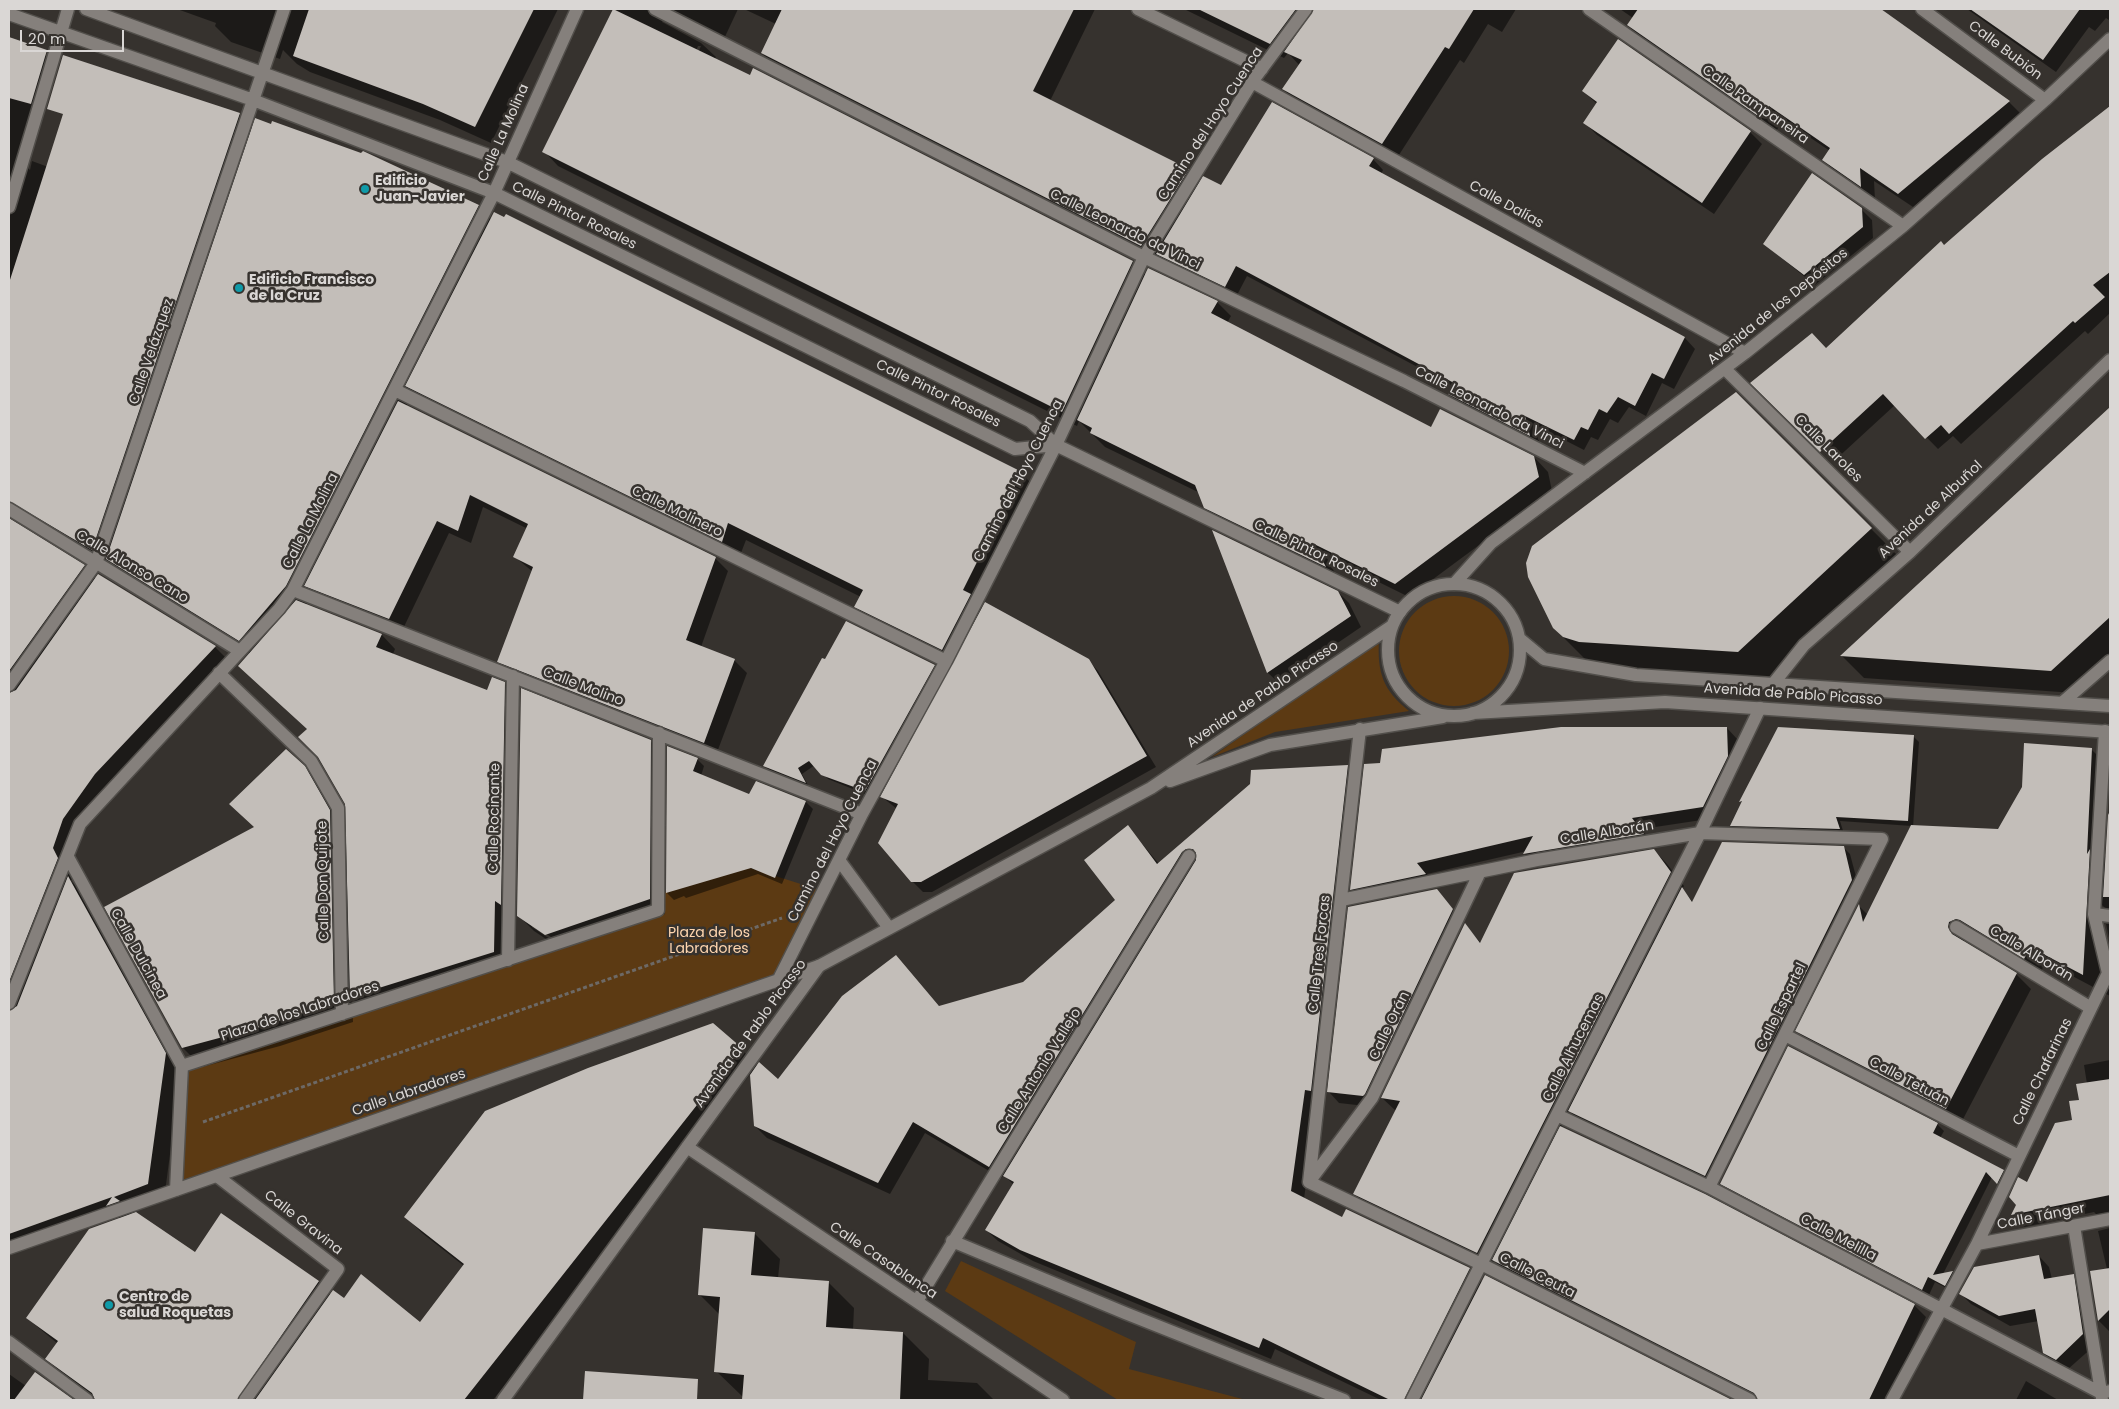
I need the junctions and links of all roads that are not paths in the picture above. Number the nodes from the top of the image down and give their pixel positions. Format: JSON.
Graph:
{"nodes":[{"id":1,"x":68,"y":9,"type":"edge"},
{"id":2,"x":86,"y":9,"type":"edge"},
{"id":3,"x":284,"y":9,"type":"edge"},
{"id":4,"x":577,"y":9,"type":"edge"},
{"id":5,"x":655,"y":9,"type":"edge"},
{"id":6,"x":1138,"y":9,"type":"edge"},
{"id":7,"x":1306,"y":9,"type":"edge"},
{"id":8,"x":1589,"y":9,"type":"edge"},
{"id":9,"x":1922,"y":9,"type":"edge"},
{"id":10,"x":9,"y":14,"type":"edge"},
{"id":11,"x":60,"y":32,"type":"junction"},
{"id":12,"x":2108,"y":45,"type":"edge"},
{"id":13,"x":1262,"y":69,"type":"junction"},
{"id":14,"x":262,"y":73,"type":"junction"},
{"id":15,"x":1252,"y":82,"type":"junction"},
{"id":16,"x":253,"y":100,"type":"junction"},
{"id":17,"x":2045,"y":100,"type":"junction"},
{"id":18,"x":507,"y":162,"type":"junction"},
{"id":19,"x":494,"y":193,"type":"junction"},
{"id":20,"x":9,"y":207,"type":"edge"},
{"id":21,"x":1903,"y":226,"type":"junction"},
{"id":22,"x":1144,"y":257,"type":"junction"},
{"id":23,"x":1746,"y":353,"type":"junction"},
{"id":24,"x":2110,"y":360,"type":"edge"},
{"id":25,"x":1725,"y":369,"type":"junction"},
{"id":26,"x":394,"y":390,"type":"junction"},
{"id":27,"x":1056,"y":445,"type":"junction"},
{"id":28,"x":1584,"y":473,"type":"junction"},
{"id":29,"x":9,"y":509,"type":"edge"},
{"id":30,"x":1910,"y":552,"type":"junction"},
{"id":31,"x":96,"y":563,"type":"junction"},
{"id":32,"x":1454,"y":584,"type":"junction"},
{"id":33,"x":293,"y":590,"type":"junction"},
{"id":34,"x":1400,"y":612,"type":"junction"},
{"id":35,"x":1392,"y":626,"type":"junction"},
{"id":36,"x":1520,"y":639,"type":"junction"},
{"id":37,"x":240,"y":651,"type":"junction"},
{"id":38,"x":946,"y":660,"type":"junction"},
{"id":39,"x":2110,"y":661,"type":"edge"},
{"id":40,"x":220,"y":674,"type":"junction"},
{"id":41,"x":513,"y":676,"type":"junction"},
{"id":42,"x":1773,"y":684,"type":"junction"},
{"id":43,"x":9,"y":685,"type":"edge"},
{"id":44,"x":2063,"y":702,"type":"junction"},
{"id":45,"x":2110,"y":706,"type":"edge"},
{"id":46,"x":1760,"y":708,"type":"junction"},
{"id":47,"x":1473,"y":713,"type":"junction"},
{"id":48,"x":1449,"y":716,"type":"junction"},
{"id":49,"x":1360,"y":729,"type":"junction"},
{"id":50,"x":2108,"y":731,"type":"edge"},
{"id":51,"x":659,"y":733,"type":"junction"},
{"id":52,"x":1151,"y":788,"type":"junction"},
{"id":53,"x":862,"y":814,"type":"junction"},
{"id":54,"x":1700,"y":833,"type":"junction"},
{"id":55,"x":1882,"y":839,"type":"joint"},
{"id":56,"x":1189,"y":856,"type":"dead end"},
{"id":57,"x":68,"y":857,"type":"junction"},
{"id":58,"x":839,"y":860,"type":"junction"},
{"id":59,"x":1480,"y":872,"type":"junction"},
{"id":60,"x":1341,"y":900,"type":"junction"},
{"id":61,"x":2094,"y":914,"type":"junction"},
{"id":62,"x":2110,"y":916,"type":"edge"},
{"id":63,"x":1956,"y":927,"type":"dead end"},
{"id":64,"x":888,"y":928,"type":"junction"},
{"id":65,"x":508,"y":960,"type":"junction"},
{"id":66,"x":819,"y":966,"type":"junction"},
{"id":67,"x":779,"y":979,"type":"junction"},
{"id":68,"x":9,"y":1003,"type":"edge"},
{"id":69,"x":2091,"y":1008,"type":"junction"},
{"id":70,"x":342,"y":1014,"type":"junction"},
{"id":71,"x":1785,"y":1035,"type":"junction"},
{"id":72,"x":182,"y":1066,"type":"junction"},
{"id":73,"x":1557,"y":1116,"type":"junction"},
{"id":74,"x":686,"y":1147,"type":"junction"},
{"id":75,"x":2019,"y":1156,"type":"junction"},
{"id":76,"x":216,"y":1176,"type":"junction"},
{"id":77,"x":1309,"y":1182,"type":"junction"},
{"id":78,"x":1709,"y":1187,"type":"junction"},
{"id":79,"x":176,"y":1190,"type":"junction"},
{"id":80,"x":2110,"y":1219,"type":"edge"},
{"id":81,"x":2074,"y":1226,"type":"junction"},
{"id":82,"x":952,"y":1241,"type":"junction"},
{"id":83,"x":1977,"y":1244,"type":"junction"},
{"id":84,"x":9,"y":1248,"type":"edge"},
{"id":85,"x":1481,"y":1264,"type":"junction"},
{"id":86,"x":916,"y":1301,"type":"junction"},
{"id":87,"x":1941,"y":1309,"type":"junction"},
{"id":88,"x":9,"y":1342,"type":"edge"},
{"id":89,"x":2104,"y":1395,"type":"edge"},
{"id":90,"x":87,"y":1400,"type":"edge"},
{"id":91,"x":245,"y":1400,"type":"edge"},
{"id":92,"x":503,"y":1400,"type":"edge"},
{"id":93,"x":1064,"y":1400,"type":"edge"},
{"id":94,"x":1344,"y":1400,"type":"edge"},
{"id":95,"x":1412,"y":1400,"type":"edge"},
{"id":96,"x":1750,"y":1400,"type":"edge"},
{"id":97,"x":1892,"y":1400,"type":"edge"}],
"edges":[{"from":1,"to":11,"type":"street"},
{"from":2,"to":14,"type":"street","name":"Calle Pintor Rosales"},
{"from":3,"to":14,"type":"street","name":"Calle Velázquez"},
{"from":4,"to":18,"type":"street","name":"Calle La Molina"},
{"from":5,"to":22,"type":"street","name":"Calle Leonardo da Vinci"},
{"from":6,"to":13,"type":"street"},
{"from":7,"to":13,"type":"street","name":"Camino del Hoyo Cuenca"},
{"from":8,"to":21,"type":"street","name":"Calle Pampaneira"},
{"from":9,"to":17,"type":"street","name":"Calle Bubión"},
{"from":10,"to":11,"type":"street","name":"Calle Pintor Rosales"},
{"from":11,"to":16,"type":"street","name":"Calle Pintor Rosales"},
{"from":11,"to":20,"type":"street"},
{"from":12,"to":17,"type":"street","name":"Avenida de los Depósitos"},
{"from":13,"to":15,"type":"street","name":"Camino del Hoyo Cuenca"},
{"from":14,"to":16,"type":"street","name":"Calle Velázquez"},
{"from":14,"to":18,"type":"street","name":"Calle Pintor Rosales"},
{"from":15,"to":22,"type":"street","name":"Camino del Hoyo Cuenca"},
{"from":15,"to":23,"type":"street","name":"Calle Dalías"},
{"from":16,"to":19,"type":"street","name":"Calle Pintor Rosales"},
{"from":16,"to":31,"type":"street","name":"Calle Velázquez"},
{"from":17,"to":21,"type":"street","name":"Avenida de los Depósitos"},
{"from":18,"to":19,"type":"street","name":"Calle La Molina"},
{"from":18,"to":27,"type":"street","name":"Calle Pintor Rosales"},
{"from":19,"to":26,"type":"street","name":"Calle La Molina"},
{"from":19,"to":27,"type":"street","name":"Calle Pintor Rosales"},
{"from":21,"to":23,"type":"street","name":"Avenida de los Depósitos"},
{"from":22,"to":27,"type":"street","name":"Camino del Hoyo Cuenca"},
{"from":22,"to":28,"type":"street","name":"Calle Leonardo da Vinci"},
{"from":23,"to":25,"type":"street","name":"Avenida de los Depósitos"},
{"from":24,"to":30,"type":"street","name":"Avenida de Albuñol"},
{"from":25,"to":28,"type":"street","name":"Avenida de los Depósitos"},
{"from":25,"to":30,"type":"street","name":"Calle Laroles"},
{"from":26,"to":33,"type":"street","name":"Calle La Molina"},
{"from":26,"to":38,"type":"street","name":"Calle Molinero"},
{"from":27,"to":34,"type":"street","name":"Calle Pintor Rosales"},
{"from":27,"to":38,"type":"street","name":"Camino del Hoyo Cuenca"},
{"from":28,"to":32,"type":"street","name":"Avenida de los Depósitos"},
{"from":29,"to":31,"type":"street","name":"Calle Alonso Cano"},
{"from":30,"to":42,"type":"street","name":"Avenida de Albuñol"},
{"from":31,"to":37,"type":"street","name":"Calle Alonso Cano"},
{"from":31,"to":43,"type":"street","name":"Calle Velázquez"},
{"from":32,"to":34,"type":"street"},
{"from":32,"to":36,"type":"street"},
{"from":33,"to":37,"type":"street","name":"Calle La Molina"},
{"from":33,"to":41,"type":"street","name":"Calle Molino"},
{"from":34,"to":35,"type":"street"},
{"from":35,"to":48,"type":"street"},
{"from":35,"to":52,"type":"street","name":"Avenida de Pablo Picasso"},
{"from":36,"to":42,"type":"street","name":"Avenida de Pablo Picasso"},
{"from":36,"to":47,"type":"street"},
{"from":37,"to":40,"type":"street","name":"Calle La Molina"},
{"from":38,"to":53,"type":"street","name":"Camino del Hoyo Cuenca"},
{"from":39,"to":44,"type":"street"},
{"from":40,"to":57,"type":"street","name":"Calle La Molina"},
{"from":40,"to":70,"type":"street","name":"Calle Don Quijote"},
{"from":41,"to":51,"type":"street","name":"Calle Molino"},
{"from":41,"to":65,"type":"street","name":"Calle Rocinante"},
{"from":42,"to":44,"type":"street","name":"Avenida de Pablo Picasso"},
{"from":44,"to":45,"type":"street","name":"Avenida de Pablo Picasso"},
{"from":46,"to":47,"type":"street","name":"Avenida de Pablo Picasso"},
{"from":46,"to":50,"type":"street","name":"Avenida de Pablo Picasso"},
{"from":46,"to":54,"type":"street","name":"Calle Alhucemas"},
{"from":47,"to":48,"type":"street"},
{"from":48,"to":49,"type":"street","name":"Avenida de Pablo Picasso"},
{"from":49,"to":52,"type":"street","name":"Avenida de Pablo Picasso"},
{"from":49,"to":60,"type":"street","name":"Calle Tres Forcas"},
{"from":50,"to":61,"type":"street","name":"Calle Chafarinas"},
{"from":51,"to":53,"type":"street","name":"Calle Molino"},
{"from":51,"to":65,"type":"street","name":"Plaza de los Labradores"},
{"from":52,"to":64,"type":"street","name":"Avenida de Pablo Picasso"},
{"from":53,"to":58,"type":"street","name":"Camino del Hoyo Cuenca"},
{"from":54,"to":55,"type":"street","name":"Calle Alborán"},
{"from":54,"to":59,"type":"street","name":"Calle Alborán"},
{"from":54,"to":73,"type":"street","name":"Calle Alhucemas"},
{"from":55,"to":71,"type":"street","name":"Calle Espartel"},
{"from":56,"to":82,"type":"street","name":"Calle Antonio Vallejo"},
{"from":57,"to":68,"type":"street","name":"Calle La Molina"},
{"from":57,"to":72,"type":"street","name":"Calle Dulcinea"},
{"from":58,"to":64,"type":"street"},
{"from":58,"to":67,"type":"street","name":"Camino del Hoyo Cuenca"},
{"from":59,"to":60,"type":"street","name":"Calle Alborán"},
{"from":59,"to":77,"type":"street","name":"Calle Orán"},
{"from":60,"to":77,"type":"street","name":"Calle Tres Forcas"},
{"from":61,"to":62,"type":"street"},
{"from":61,"to":69,"type":"street","name":"Calle Chafarinas"},
{"from":63,"to":69,"type":"street","name":"Calle Alborán"},
{"from":64,"to":66,"type":"street","name":"Avenida de Pablo Picasso"},
{"from":65,"to":70,"type":"street","name":"Plaza de los Labradores"},
{"from":66,"to":67,"type":"street","name":"Calle Labradores"},
{"from":66,"to":74,"type":"street","name":"Avenida de Pablo Picasso"},
{"from":67,"to":76,"type":"street","name":"Calle Labradores"},
{"from":69,"to":75,"type":"street","name":"Calle Chafarinas"},
{"from":70,"to":72,"type":"street","name":"Plaza de los Labradores"},
{"from":71,"to":75,"type":"street","name":"Calle Tetuán"},
{"from":71,"to":78,"type":"street","name":"Calle Espartel"},
{"from":72,"to":79,"type":"street"},
{"from":73,"to":78,"type":"street","name":"Calle Melilla"},
{"from":73,"to":85,"type":"street","name":"Calle Alhucemas"},
{"from":74,"to":86,"type":"street","name":"Calle Casablanca"},
{"from":74,"to":92,"type":"street","name":"Avenida de Pablo Picasso"},
{"from":75,"to":83,"type":"street","name":"Calle Chafarinas"},
{"from":76,"to":79,"type":"street","name":"Calle Labradores"},
{"from":76,"to":91,"type":"street","name":"Calle Gravina"},
{"from":77,"to":85,"type":"street","name":"Calle Ceuta"},
{"from":78,"to":87,"type":"street","name":"Calle Melilla"},
{"from":79,"to":84,"type":"street","name":"Calle Labradores"},
{"from":80,"to":81,"type":"street","name":"Calle Tánger"},
{"from":81,"to":83,"type":"street","name":"Calle Tánger"},
{"from":81,"to":89,"type":"street"},
{"from":82,"to":86,"type":"street","name":"Calle Antonio Vallejo"},
{"from":82,"to":94,"type":"street"},
{"from":83,"to":87,"type":"street","name":"Calle Chafarinas"},
{"from":85,"to":95,"type":"street","name":"Calle Alhucemas"},
{"from":85,"to":96,"type":"street","name":"Calle Ceuta"},
{"from":86,"to":93,"type":"street","name":"Calle Casablanca"},
{"from":87,"to":89,"type":"street","name":"Calle Melilla"},
{"from":87,"to":97,"type":"street","name":"Calle Chafarinas"},
{"from":88,"to":90,"type":"street"}]}
